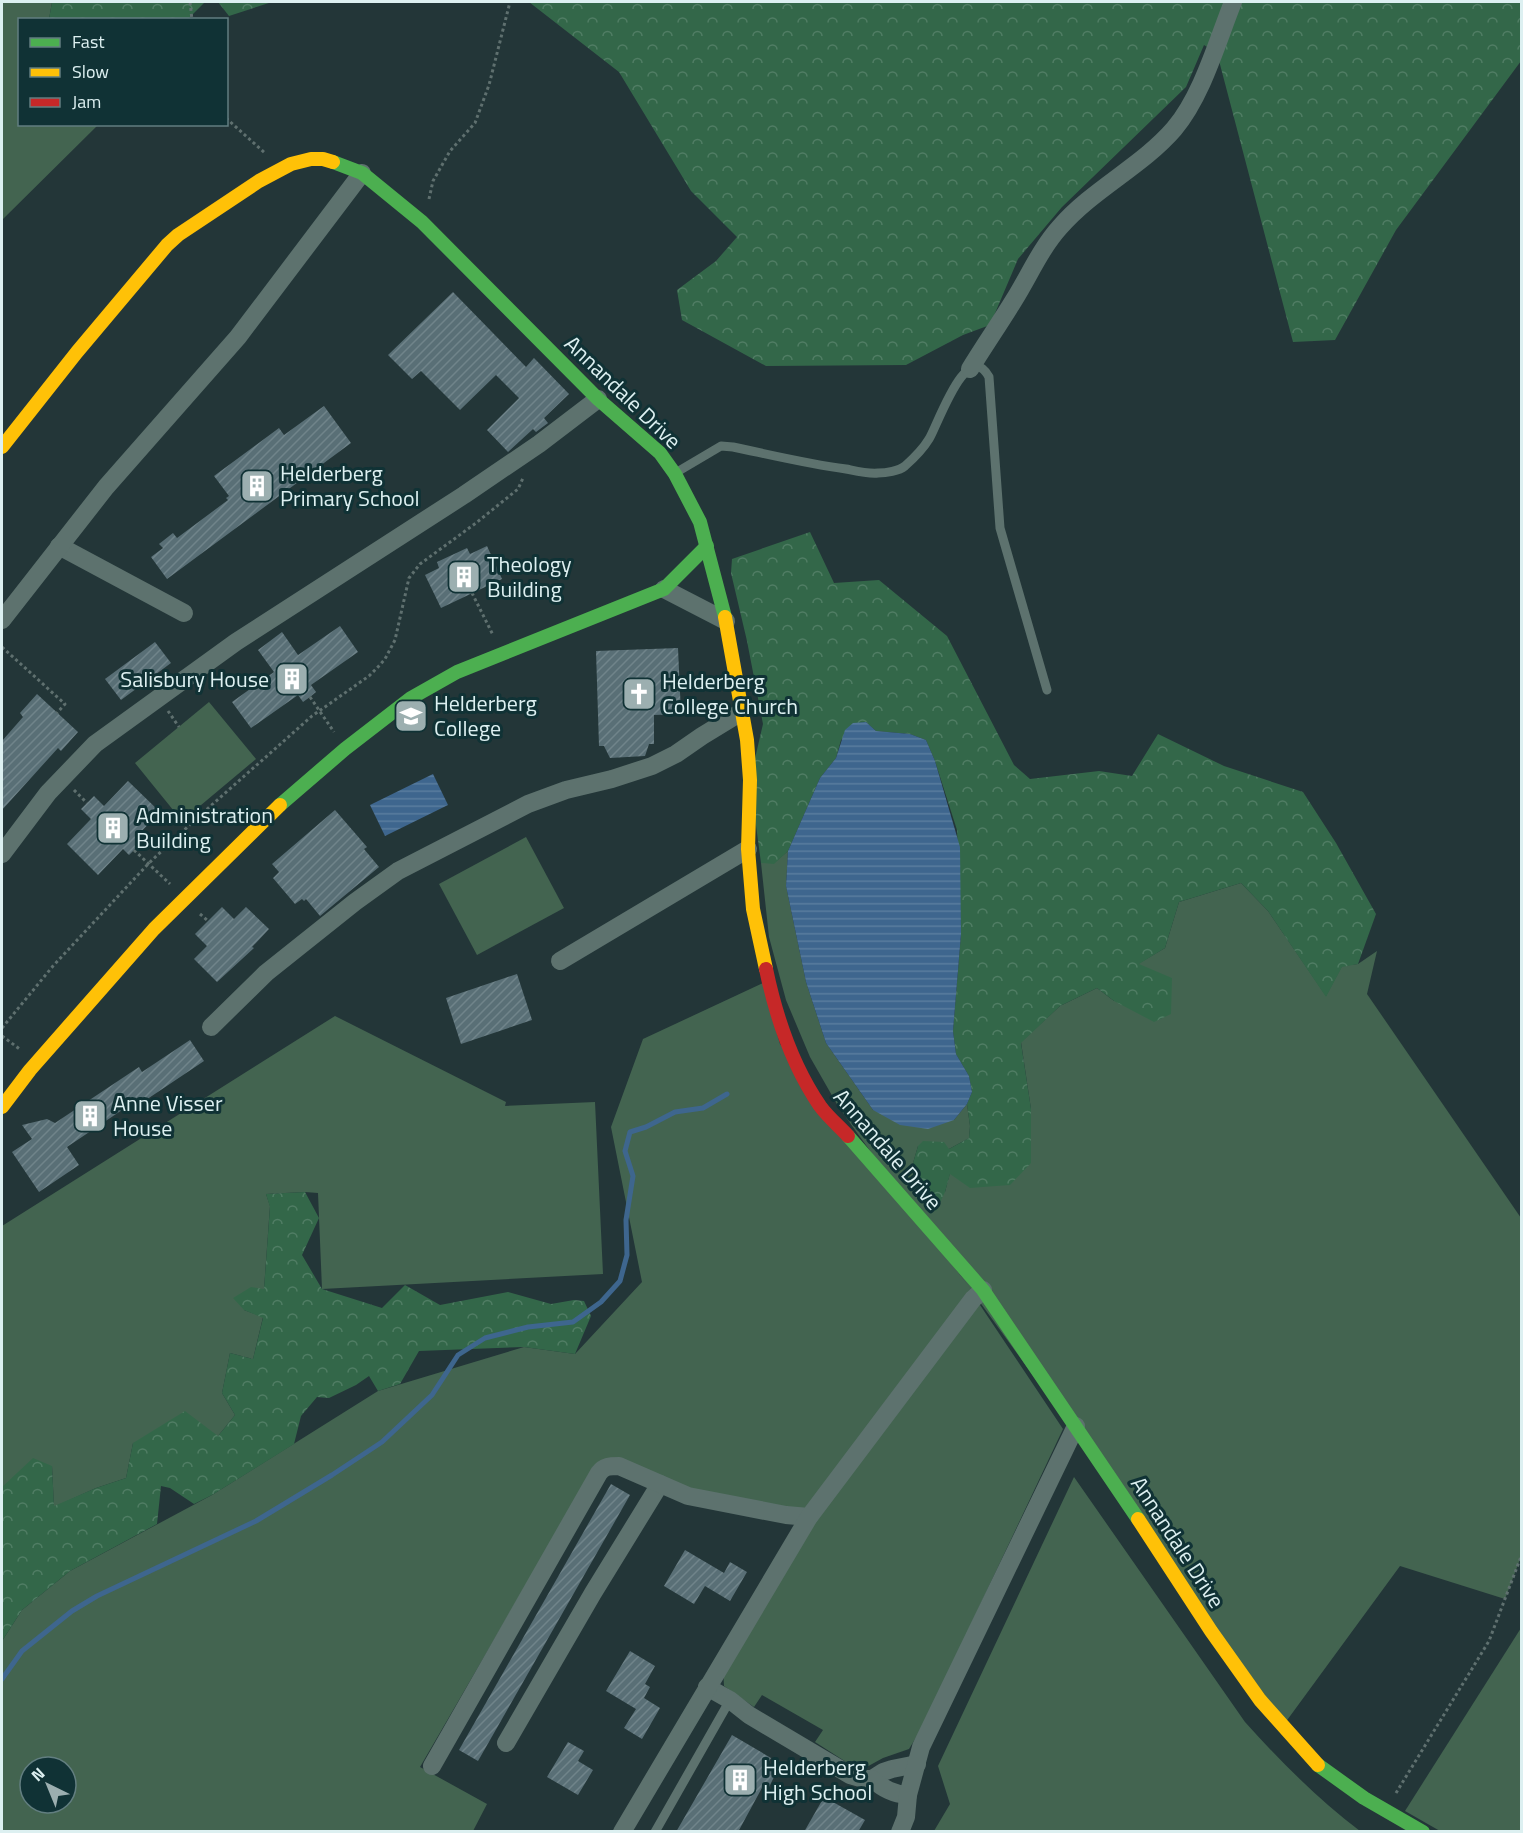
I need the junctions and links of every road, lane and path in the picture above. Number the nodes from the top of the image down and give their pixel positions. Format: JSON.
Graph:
{"nodes":[{"id":1,"x":190,"y":2,"type":"edge"},
{"id":2,"x":510,"y":2,"type":"edge"},
{"id":3,"x":1233,"y":2,"type":"edge"},
{"id":4,"x":192,"y":18,"type":"edge"},
{"id":5,"x":228,"y":120,"type":"edge"},
{"id":6,"x":282,"y":168,"type":"junction"},
{"id":7,"x":362,"y":173,"type":"junction"},
{"id":8,"x":423,"y":222,"type":"junction"},
{"id":9,"x":970,"y":369,"type":"junction"},
{"id":10,"x":598,"y":399,"type":"junction"},
{"id":11,"x":2,"y":447,"type":"edge"},
{"id":12,"x":526,"y":471,"type":"dead end"},
{"id":13,"x":675,"y":474,"type":"junction"},
{"id":14,"x":59,"y":546,"type":"junction"},
{"id":15,"x":707,"y":546,"type":"junction"},
{"id":16,"x":664,"y":589,"type":"junction"},
{"id":17,"x":472,"y":593,"type":"dead end"},
{"id":18,"x":184,"y":613,"type":"dead end"},
{"id":19,"x":2,"y":620,"type":"edge"},
{"id":20,"x":726,"y":621,"type":"junction"},
{"id":21,"x":2,"y":647,"type":"edge"},
{"id":22,"x":502,"y":653,"type":"junction"},
{"id":23,"x":1047,"y":690,"type":"dead end"},
{"id":24,"x":310,"y":697,"type":"dead end"},
{"id":25,"x":319,"y":711,"type":"junction"},
{"id":26,"x":743,"y":711,"type":"junction"},
{"id":27,"x":57,"y":713,"type":"dead end"},
{"id":28,"x":176,"y":722,"type":"dead end"},
{"id":29,"x":327,"y":722,"type":"dead end"},
{"id":30,"x":179,"y":727,"type":"dead end"},
{"id":31,"x":73,"y":790,"type":"dead end"},
{"id":32,"x":87,"y":803,"type":"dead end"},
{"id":33,"x":748,"y":849,"type":"junction"},
{"id":34,"x":134,"y":850,"type":"dead end"},
{"id":35,"x":2,"y":854,"type":"edge"},
{"id":36,"x":148,"y":863,"type":"junction"},
{"id":37,"x":173,"y":887,"type":"dead end"},
{"id":38,"x":560,"y":961,"type":"dead end"},
{"id":39,"x":211,"y":1027,"type":"dead end"},
{"id":40,"x":2,"y":1028,"type":"edge"},
{"id":41,"x":2,"y":1036,"type":"edge"},
{"id":42,"x":11,"y":1043,"type":"dead end"},
{"id":43,"x":2,"y":1107,"type":"edge"},
{"id":44,"x":983,"y":1290,"type":"junction"},
{"id":45,"x":1076,"y":1426,"type":"junction"},
{"id":46,"x":660,"y":1484,"type":"junction"},
{"id":47,"x":809,"y":1517,"type":"junction"},
{"id":48,"x":1521,"y":1554,"type":"edge"},
{"id":49,"x":707,"y":1687,"type":"junction"},
{"id":50,"x":730,"y":1700,"type":"junction"},
{"id":51,"x":506,"y":1743,"type":"dead end"},
{"id":52,"x":916,"y":1764,"type":"junction"},
{"id":53,"x":432,"y":1766,"type":"dead end"},
{"id":54,"x":872,"y":1779,"type":"junction"},
{"id":55,"x":908,"y":1795,"type":"junction"},
{"id":56,"x":1385,"y":1810,"type":"junction"},
{"id":57,"x":622,"y":1832,"type":"edge"},
{"id":58,"x":655,"y":1832,"type":"edge"},
{"id":59,"x":900,"y":1832,"type":"edge"},
{"id":60,"x":1423,"y":1832,"type":"edge"}],
"edges":[{"from":1,"to":4,"type":"path"},
{"from":2,"to":8,"type":"path"},
{"from":3,"to":9,"type":"street"},
{"from":5,"to":6,"type":"path"},
{"from":6,"to":7,"type":"street","name":"Annandale Drive"},
{"from":6,"to":11,"type":"street"},
{"from":7,"to":8,"type":"street","name":"Annandale Drive"},
{"from":7,"to":14,"type":"street"},
{"from":8,"to":10,"type":"street","name":"Annandale Drive"},
{"from":9,"to":13,"type":"lane"},
{"from":9,"to":23,"type":"lane"},
{"from":10,"to":13,"type":"street","name":"Annandale Drive"},
{"from":10,"to":35,"type":"street"},
{"from":12,"to":25,"type":"path"},
{"from":13,"to":15,"type":"street","name":"Annandale Drive"},
{"from":14,"to":18,"type":"street"},
{"from":14,"to":19,"type":"street"},
{"from":15,"to":16,"type":"street"},
{"from":15,"to":20,"type":"street","name":"Annandale Drive"},
{"from":16,"to":20,"type":"street"},
{"from":16,"to":22,"type":"street"},
{"from":17,"to":22,"type":"path"},
{"from":20,"to":26,"type":"street","name":"Annandale Drive"},
{"from":21,"to":27,"type":"path"},
{"from":22,"to":43,"type":"street"},
{"from":24,"to":25,"type":"path"},
{"from":25,"to":29,"type":"path"},
{"from":25,"to":36,"type":"path"},
{"from":26,"to":33,"type":"street","name":"Annandale Drive"},
{"from":26,"to":39,"type":"street"},
{"from":28,"to":30,"type":"path"},
{"from":31,"to":32,"type":"path"},
{"from":33,"to":38,"type":"street"},
{"from":33,"to":44,"type":"street","name":"Annandale Drive"},
{"from":34,"to":36,"type":"path"},
{"from":36,"to":37,"type":"path"},
{"from":36,"to":40,"type":"path"},
{"from":41,"to":42,"type":"path"},
{"from":44,"to":45,"type":"street","name":"Annandale Drive"},
{"from":44,"to":47,"type":"street"},
{"from":45,"to":52,"type":"street"},
{"from":45,"to":56,"type":"street","name":"Annandale Drive"},
{"from":46,"to":47,"type":"street"},
{"from":46,"to":51,"type":"street"},
{"from":46,"to":53,"type":"street"},
{"from":47,"to":49,"type":"street"},
{"from":48,"to":56,"type":"path"},
{"from":49,"to":50,"type":"street"},
{"from":49,"to":57,"type":"street"},
{"from":50,"to":54,"type":"street"},
{"from":50,"to":58,"type":"lane"},
{"from":52,"to":54,"type":"street"},
{"from":52,"to":55,"type":"street"},
{"from":54,"to":55,"type":"street"},
{"from":55,"to":59,"type":"street"},
{"from":56,"to":60,"type":"street","name":"Annandale Drive"}]}
